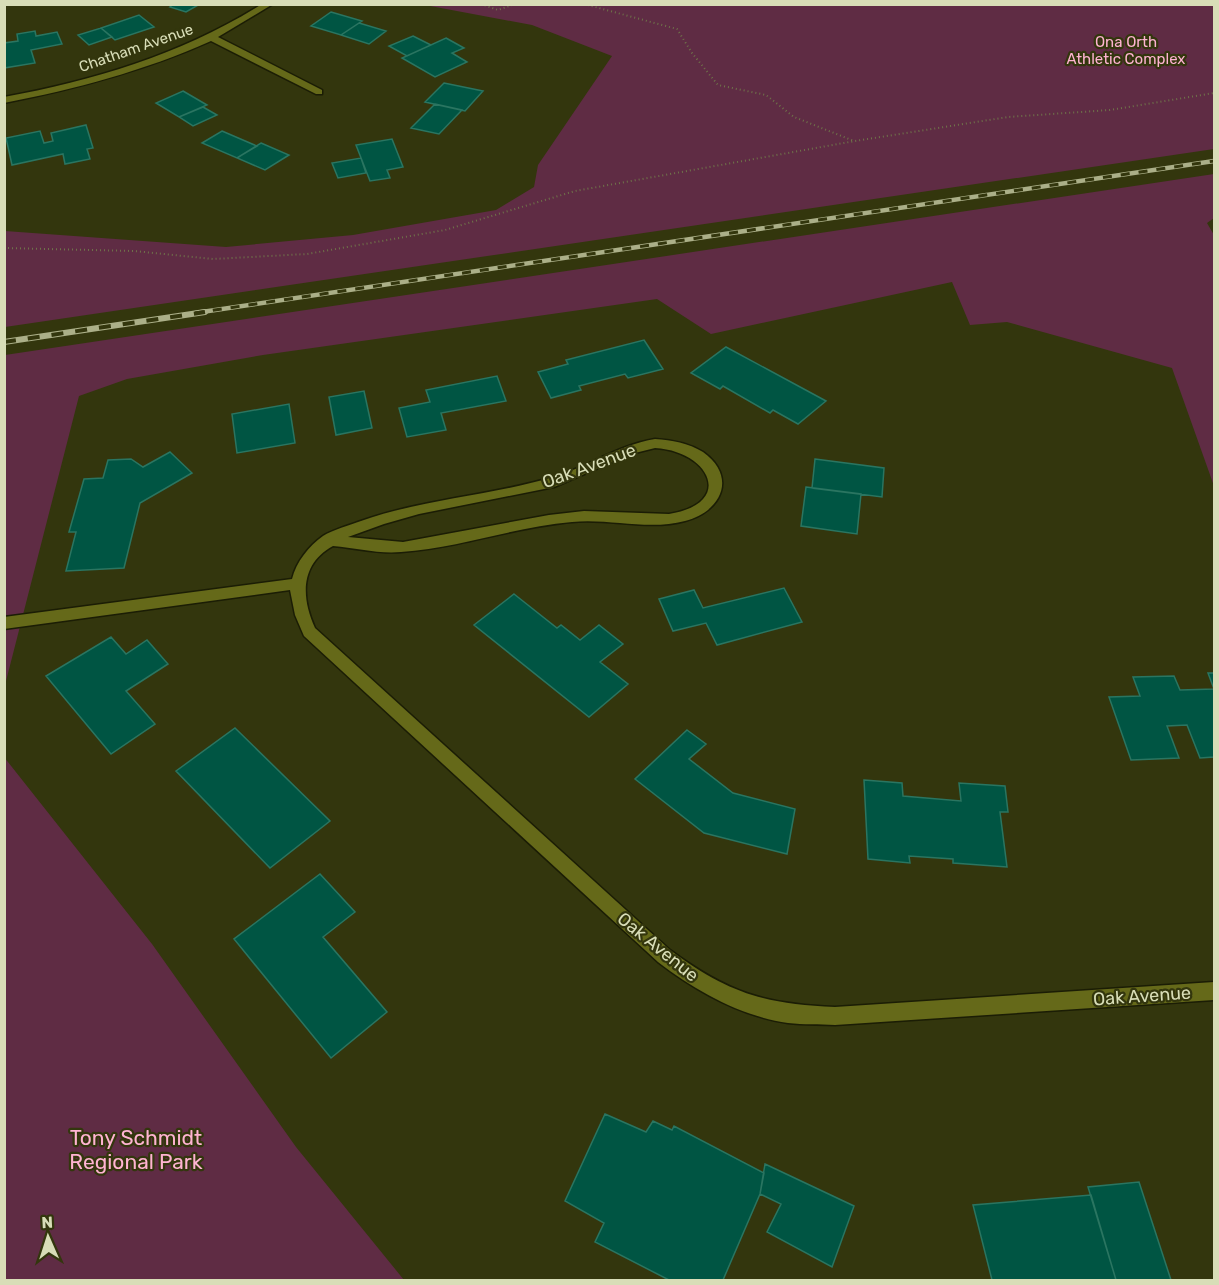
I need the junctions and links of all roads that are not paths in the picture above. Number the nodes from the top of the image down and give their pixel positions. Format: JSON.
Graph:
{"nodes":[{"id":1,"x":269,"y":4,"type":"edge"},
{"id":2,"x":212,"y":38,"type":"junction"},
{"id":3,"x":319,"y":92,"type":"dead end"},
{"id":4,"x":4,"y":100,"type":"edge"},
{"id":5,"x":328,"y":540,"type":"junction"},
{"id":6,"x":297,"y":584,"type":"junction"},
{"id":7,"x":4,"y":623,"type":"edge"},
{"id":8,"x":1215,"y":991,"type":"edge"}],
"edges":[{"from":1,"to":2,"type":"street","name":"Chatham Avenue"},
{"from":2,"to":3,"type":"street"},
{"from":2,"to":4,"type":"street","name":"Chatham Avenue"},
{"from":5,"to":5,"type":"street","name":"Oak Avenue"},
{"from":5,"to":6,"type":"street","name":"Oak Avenue"},
{"from":6,"to":7,"type":"street"},
{"from":6,"to":8,"type":"street","name":"Oak Avenue"}]}
